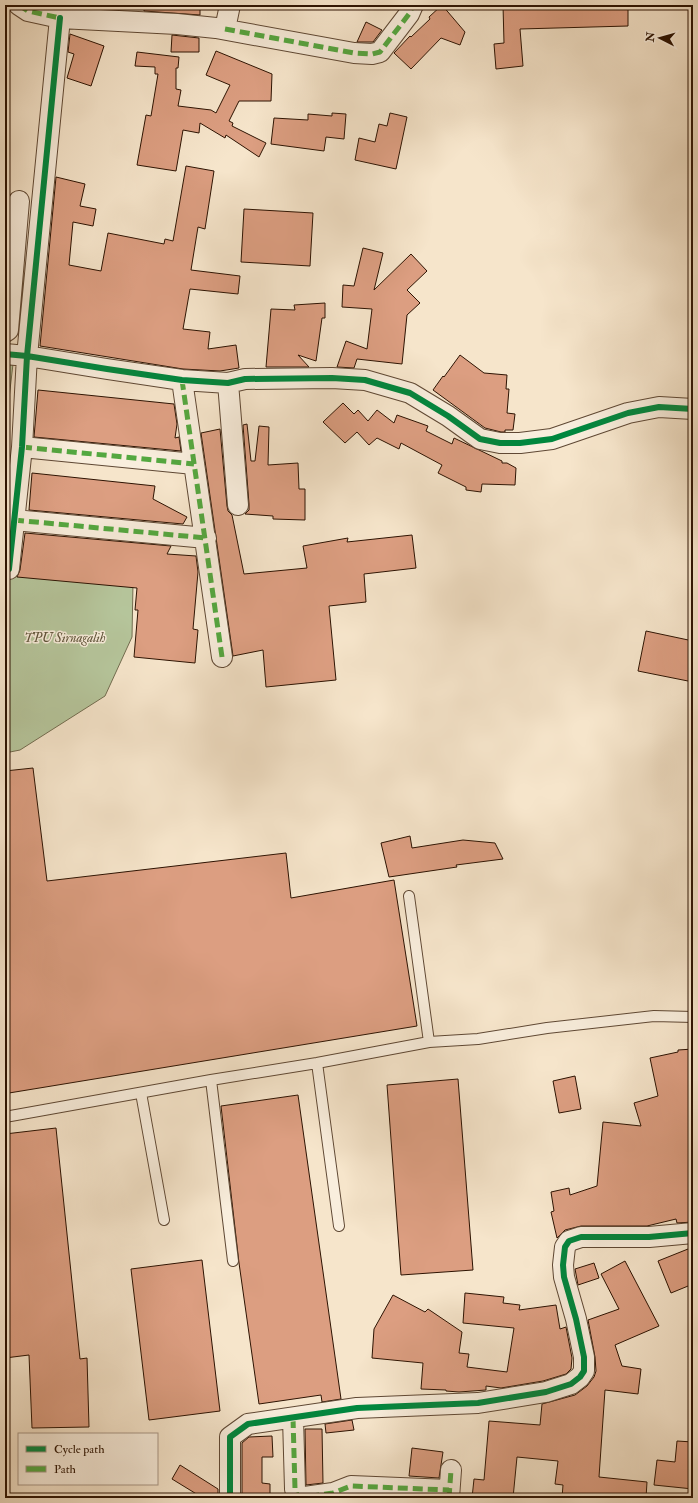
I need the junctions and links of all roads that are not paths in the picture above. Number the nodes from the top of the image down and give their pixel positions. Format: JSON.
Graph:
{"nodes":[{"id":1,"x":19,"y":5,"type":"edge"},
{"id":2,"x":230,"y":5,"type":"edge"},
{"id":3,"x":413,"y":5,"type":"edge"},
{"id":4,"x":60,"y":18,"type":"junction"},
{"id":5,"x":225,"y":29,"type":"junction"},
{"id":6,"x":19,"y":201,"type":"dead end"},
{"id":7,"x":5,"y":332,"type":"edge"},
{"id":8,"x":5,"y":354,"type":"edge"},
{"id":9,"x":27,"y":356,"type":"junction"},
{"id":10,"x":182,"y":380,"type":"junction"},
{"id":11,"x":228,"y":383,"type":"junction"},
{"id":12,"x":693,"y":409,"type":"edge"},
{"id":13,"x":22,"y":448,"type":"junction"},
{"id":14,"x":194,"y":464,"type":"junction"},
{"id":15,"x":238,"y":505,"type":"dead end"},
{"id":16,"x":14,"y":520,"type":"junction"},
{"id":17,"x":206,"y":538,"type":"junction"},
{"id":18,"x":9,"y":569,"type":"dead end"},
{"id":19,"x":222,"y":657,"type":"dead end"},
{"id":20,"x":409,"y":896,"type":"dead end"},
{"id":21,"x":693,"y":1017,"type":"edge"},
{"id":22,"x":430,"y":1042,"type":"junction"},
{"id":23,"x":317,"y":1063,"type":"junction"},
{"id":24,"x":211,"y":1080,"type":"junction"},
{"id":25,"x":141,"y":1093,"type":"junction"},
{"id":26,"x":5,"y":1116,"type":"edge"},
{"id":27,"x":164,"y":1220,"type":"dead end"},
{"id":28,"x":340,"y":1226,"type":"dead end"},
{"id":29,"x":693,"y":1233,"type":"edge"},
{"id":30,"x":233,"y":1261,"type":"dead end"},
{"id":31,"x":293,"y":1418,"type":"junction"},
{"id":32,"x":451,"y":1470,"type":"dead end"},
{"id":33,"x":449,"y":1494,"type":"edge"},
{"id":34,"x":230,"y":1498,"type":"edge"}],
"edges":[{"from":1,"to":4,"type":"street"},
{"from":2,"to":5,"type":"street"},
{"from":3,"to":5,"type":"street"},
{"from":4,"to":5,"type":"street"},
{"from":4,"to":9,"type":"street"},
{"from":6,"to":7,"type":"street"},
{"from":8,"to":9,"type":"street"},
{"from":9,"to":10,"type":"street"},
{"from":9,"to":13,"type":"street"},
{"from":10,"to":11,"type":"street"},
{"from":10,"to":14,"type":"street"},
{"from":11,"to":12,"type":"street"},
{"from":11,"to":15,"type":"street"},
{"from":13,"to":14,"type":"street"},
{"from":13,"to":16,"type":"street"},
{"from":14,"to":17,"type":"street"},
{"from":16,"to":17,"type":"street"},
{"from":16,"to":18,"type":"street"},
{"from":17,"to":19,"type":"street"},
{"from":20,"to":22,"type":"lane"},
{"from":21,"to":22,"type":"lane"},
{"from":22,"to":23,"type":"lane"},
{"from":23,"to":24,"type":"lane"},
{"from":23,"to":28,"type":"lane"},
{"from":24,"to":25,"type":"lane"},
{"from":24,"to":30,"type":"lane"},
{"from":25,"to":26,"type":"lane"},
{"from":25,"to":27,"type":"lane"},
{"from":29,"to":31,"type":"street"},
{"from":31,"to":33,"type":"street"},
{"from":31,"to":34,"type":"street"},
{"from":32,"to":33,"type":"street"}]}
